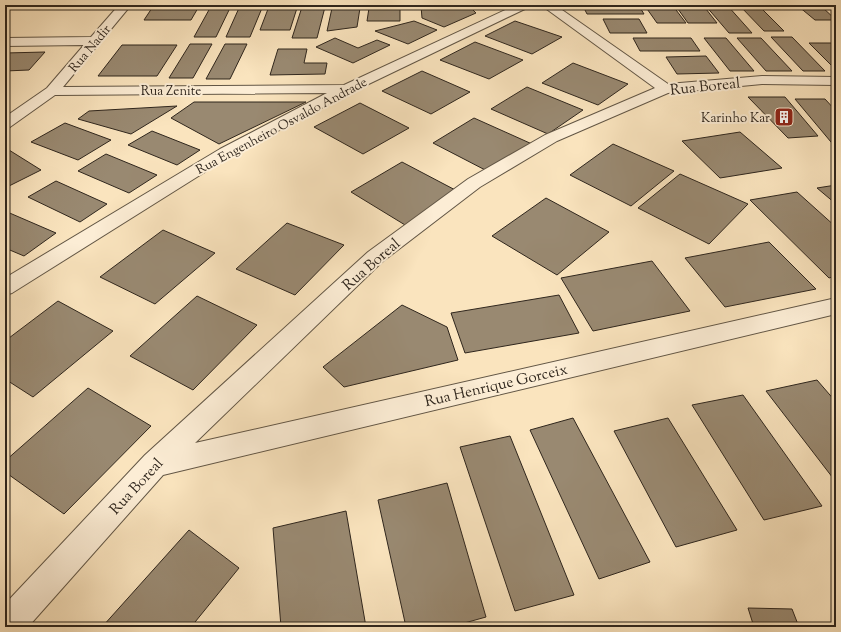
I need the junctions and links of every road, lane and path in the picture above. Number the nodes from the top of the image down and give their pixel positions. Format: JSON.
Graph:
{"nodes":[{"id":1,"x":125,"y":5,"type":"edge"},
{"id":2,"x":526,"y":5,"type":"edge"},
{"id":3,"x":547,"y":5,"type":"edge"},
{"id":4,"x":506,"y":10,"type":"edge"},
{"id":5,"x":95,"y":41,"type":"junction"},
{"id":6,"x":5,"y":42,"type":"edge"},
{"id":7,"x":836,"y":81,"type":"edge"},
{"id":8,"x":347,"y":89,"type":"junction"},
{"id":9,"x":665,"y":89,"type":"junction"},
{"id":10,"x":52,"y":91,"type":"junction"},
{"id":11,"x":5,"y":124,"type":"edge"},
{"id":12,"x":5,"y":288,"type":"edge"},
{"id":13,"x":836,"y":306,"type":"edge"},
{"id":14,"x":155,"y":464,"type":"junction"},
{"id":15,"x":6,"y":627,"type":"edge"}],
"edges":[{"from":1,"to":5,"type":"street","name":"Rua Nadir"},
{"from":2,"to":4,"type":"street","name":"Rua Engenheiro Osvaldo Andrade"},
{"from":3,"to":9,"type":"street"},
{"from":4,"to":8,"type":"street","name":"Rua Engenheiro Osvaldo Andrade"},
{"from":5,"to":6,"type":"street"},
{"from":5,"to":10,"type":"street","name":"Rua Nadir"},
{"from":7,"to":9,"type":"street","name":"Rua Boreal"},
{"from":8,"to":10,"type":"street","name":"Rua Zenite"},
{"from":8,"to":12,"type":"street","name":"Rua Engenheiro Osvaldo Andrade"},
{"from":9,"to":14,"type":"street","name":"Rua Boreal"},
{"from":10,"to":11,"type":"street"},
{"from":13,"to":14,"type":"street","name":"Rua Henrique Gorceix"},
{"from":14,"to":15,"type":"street","name":"Rua Boreal"}]}
